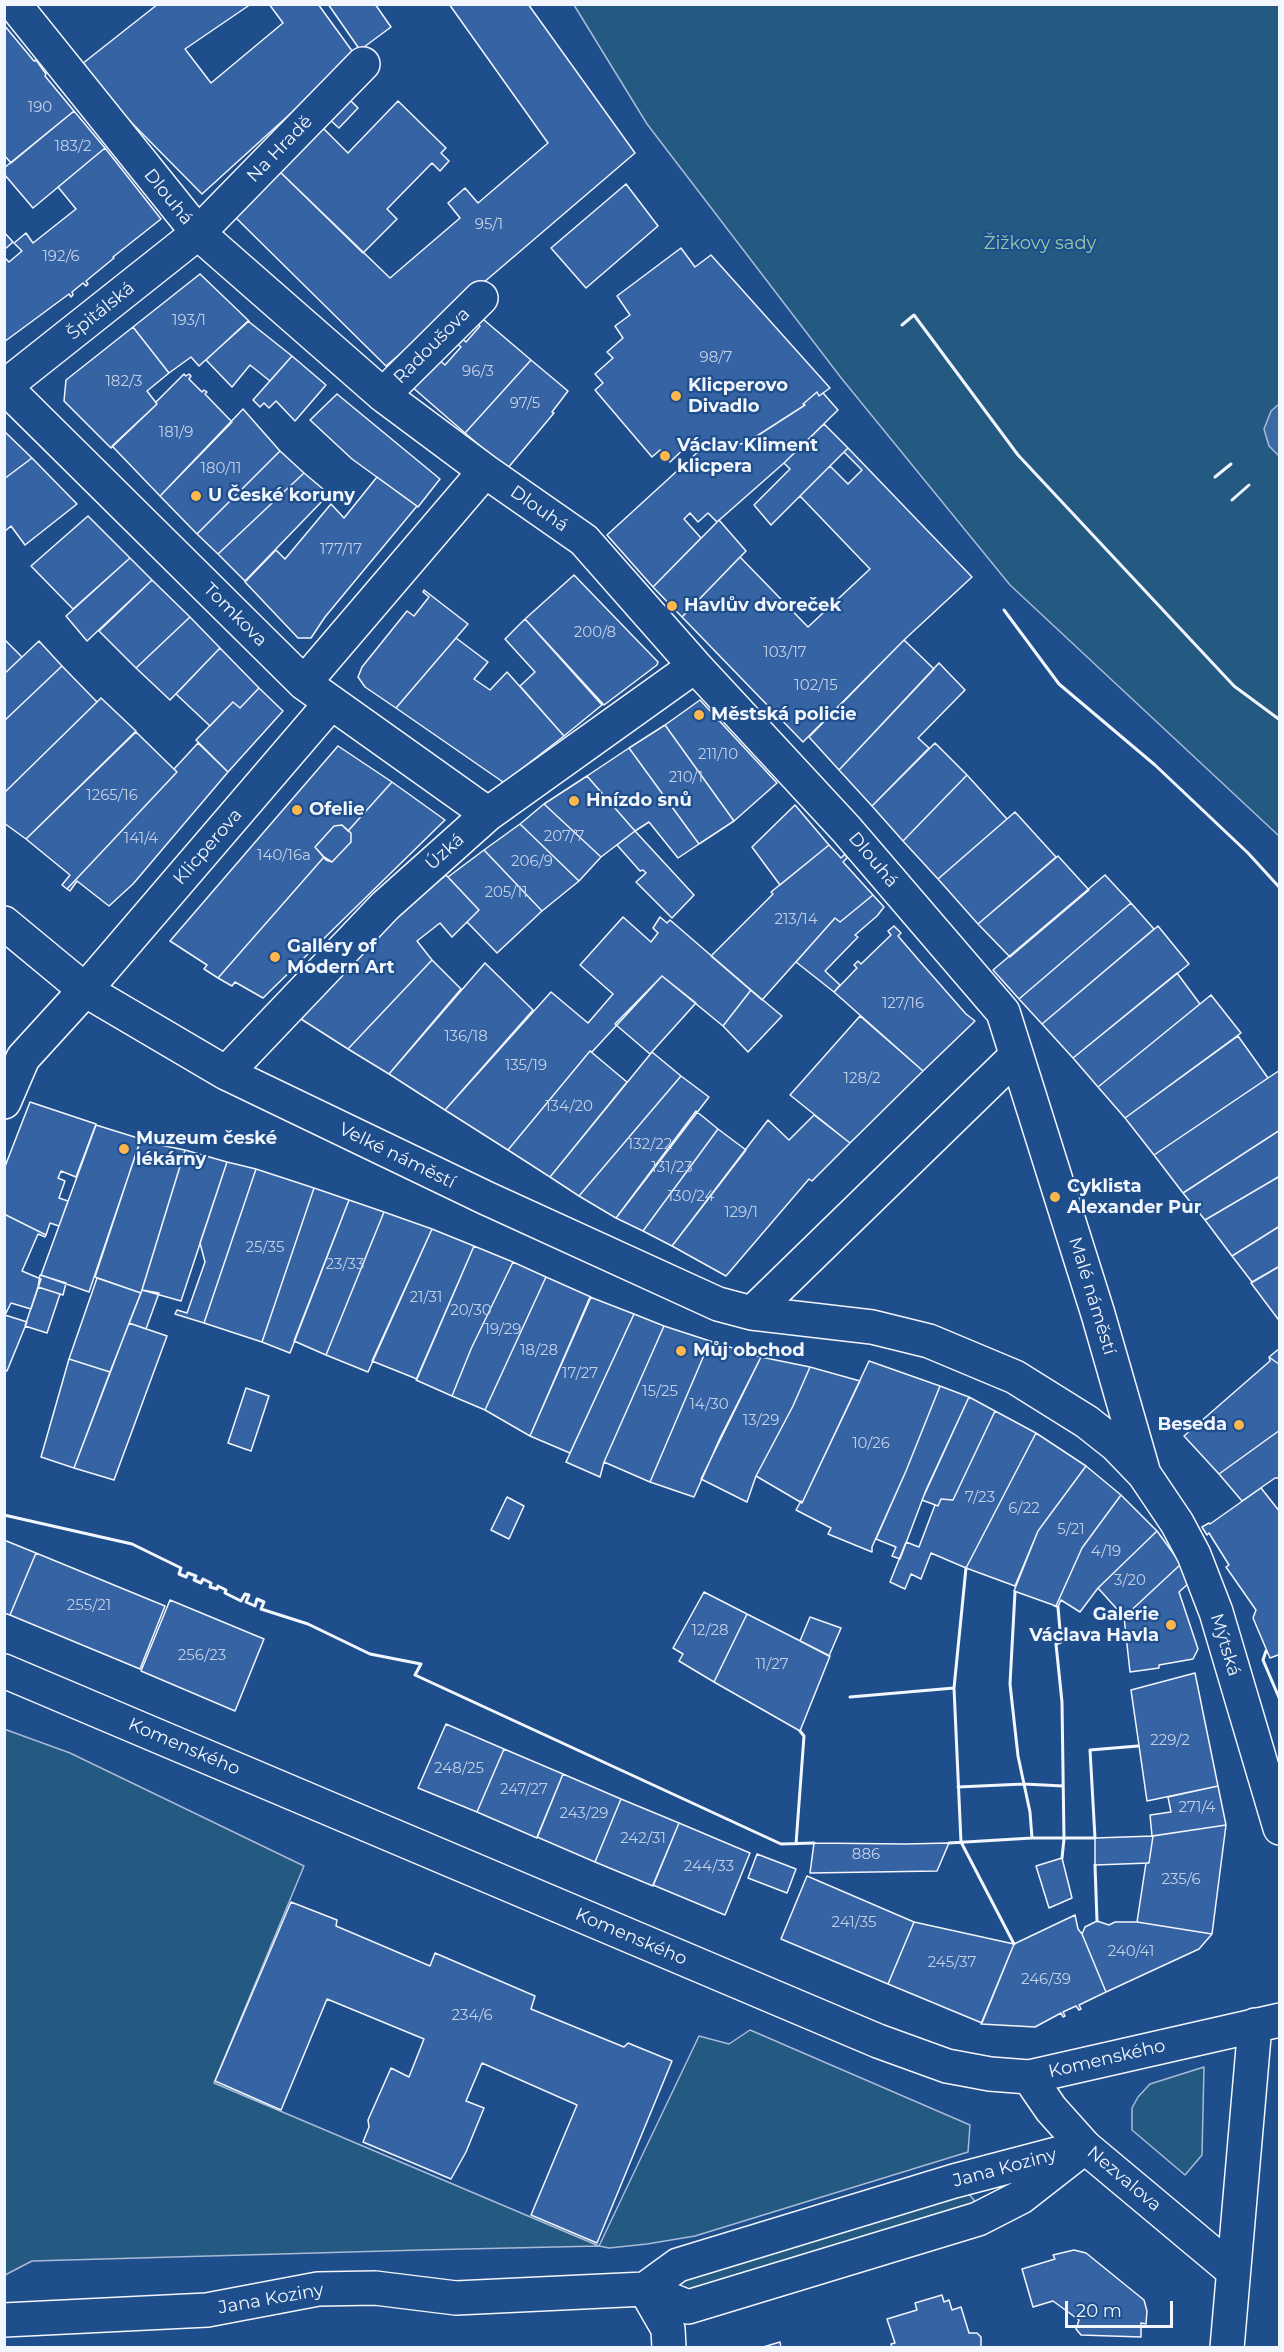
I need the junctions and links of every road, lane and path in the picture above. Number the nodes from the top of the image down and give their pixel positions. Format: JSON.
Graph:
{"nodes":[{"id":1,"x":14,"y":4,"type":"edge"},
{"id":2,"x":363,"y":64,"type":"dead end"},
{"id":3,"x":198,"y":233,"type":"junction"},
{"id":4,"x":481,"y":298,"type":"dead end"},
{"id":5,"x":5,"y":387,"type":"edge"},
{"id":6,"x":383,"y":395,"type":"junction"},
{"id":7,"x":485,"y":471,"type":"junction"},
{"id":8,"x":695,"y":666,"type":"junction"},
{"id":9,"x":304,"y":683,"type":"junction"},
{"id":10,"x":331,"y":703,"type":"junction"},
{"id":11,"x":488,"y":814,"type":"junction"},
{"id":12,"x":4,"y":923,"type":"edge"},
{"id":13,"x":85,"y":990,"type":"junction"},
{"id":14,"x":14,"y":1054,"type":"edge"},
{"id":15,"x":1016,"y":1056,"type":"junction"},
{"id":16,"x":226,"y":1073,"type":"junction"},
{"id":17,"x":4,"y":1102,"type":"edge"},
{"id":18,"x":752,"y":1313,"type":"junction"},
{"id":19,"x":1144,"y":1474,"type":"junction"},
{"id":20,"x":4,"y":1671,"type":"edge"},
{"id":21,"x":1280,"y":1828,"type":"edge"},
{"id":22,"x":1267,"y":2023,"type":"edge"},
{"id":23,"x":1029,"y":2076,"type":"junction"},
{"id":24,"x":1085,"y":2147,"type":"junction"},
{"id":25,"x":1232,"y":2270,"type":"junction"},
{"id":26,"x":645,"y":2289,"type":"junction"},
{"id":27,"x":4,"y":2320,"type":"edge"},
{"id":28,"x":669,"y":2348,"type":"edge"},
{"id":29,"x":1227,"y":2348,"type":"edge"}],
"edges":[{"from":1,"to":3,"type":"street","name":"Dlouhá"},
{"from":2,"to":3,"type":"street","name":"Na Hradě"},
{"from":3,"to":5,"type":"street","name":"Špitálská"},
{"from":3,"to":6,"type":"street","name":"Dlouhá"},
{"from":4,"to":6,"type":"street","name":"Radoušova"},
{"from":5,"to":9,"type":"street","name":"Tomkova"},
{"from":6,"to":7,"type":"street","name":"Dlouhá"},
{"from":7,"to":8,"type":"street","name":"Dlouhá"},
{"from":7,"to":9,"type":"street"},
{"from":8,"to":11,"type":"street","name":"Úzká"},
{"from":8,"to":15,"type":"street","name":"Dlouhá"},
{"from":9,"to":10,"type":"street","name":"Tomkova"},
{"from":10,"to":11,"type":"street","name":"Tomkova"},
{"from":10,"to":13,"type":"street","name":"Klicperova"},
{"from":11,"to":16,"type":"street","name":"Úzká"},
{"from":12,"to":13,"type":"street","name":"Velké náměstí"},
{"from":13,"to":14,"type":"street"},
{"from":13,"to":16,"type":"street","name":"Velké náměstí"},
{"from":14,"to":17,"type":"street"},
{"from":15,"to":18,"type":"street"},
{"from":15,"to":19,"type":"street","name":"Malé náměstí"},
{"from":16,"to":18,"type":"street","name":"Velké náměstí"},
{"from":18,"to":19,"type":"street"},
{"from":19,"to":21,"type":"street","name":"Mýtská"},
{"from":20,"to":23,"type":"street","name":"Komenského"},
{"from":22,"to":23,"type":"street","name":"Komenského"},
{"from":22,"to":25,"type":"street"},
{"from":23,"to":24,"type":"street","name":"Nezvalova"},
{"from":24,"to":25,"type":"street","name":"Nezvalova"},
{"from":24,"to":26,"type":"street","name":"Jana Koziny"},
{"from":24,"to":26,"type":"street","name":"Jana Koziny"},
{"from":25,"to":29,"type":"street"},
{"from":26,"to":27,"type":"street","name":"Jana Koziny"},
{"from":26,"to":28,"type":"street"}]}
